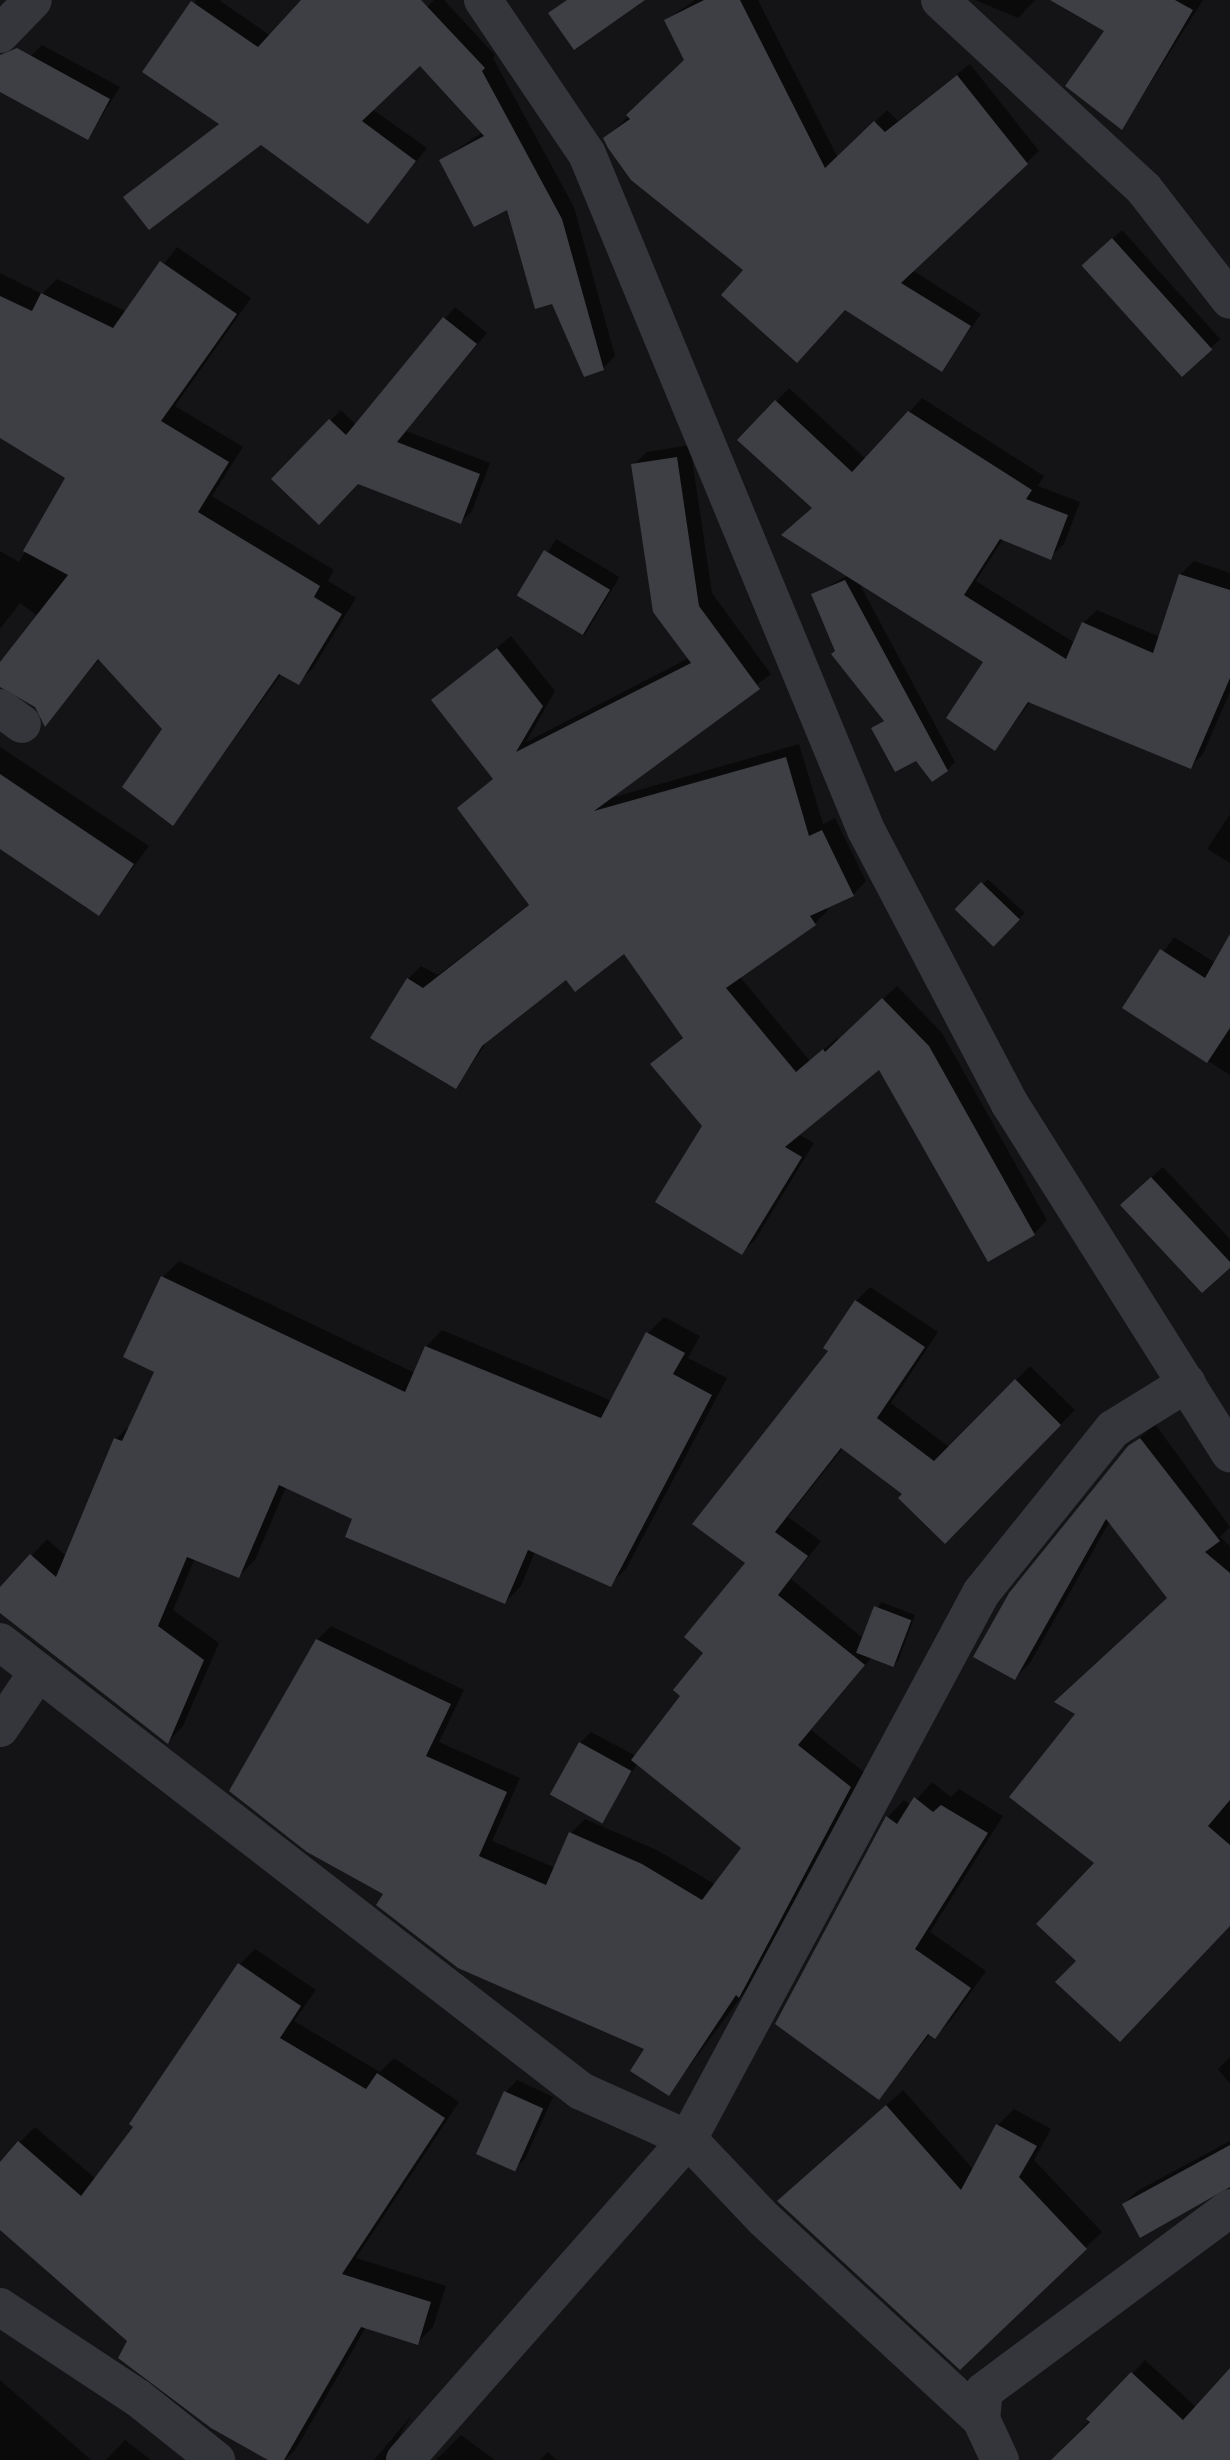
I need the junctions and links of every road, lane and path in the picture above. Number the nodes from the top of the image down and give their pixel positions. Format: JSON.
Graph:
{"nodes":[{"id":1,"x":33,"y":0,"type":"edge"},
{"id":2,"x":940,"y":0,"type":"edge"},
{"id":3,"x":490,"y":2,"type":"edge"},
{"id":4,"x":0,"y":34,"type":"edge"},
{"id":5,"x":1230,"y":300,"type":"edge"},
{"id":6,"x":1186,"y":1383,"type":"junction"},
{"id":7,"x":1230,"y":1454,"type":"edge"},
{"id":8,"x":0,"y":1642,"type":"edge"},
{"id":9,"x":38,"y":1672,"type":"junction"},
{"id":10,"x":0,"y":1728,"type":"edge"},
{"id":11,"x":688,"y":2139,"type":"junction"},
{"id":12,"x":1230,"y":2208,"type":"edge"},
{"id":13,"x":0,"y":2306,"type":"edge"},
{"id":14,"x":981,"y":2419,"type":"junction"},
{"id":15,"x":216,"y":2460,"type":"edge"},
{"id":16,"x":405,"y":2460,"type":"edge"},
{"id":17,"x":1000,"y":2460,"type":"edge"}],
"edges":[{"from":1,"to":4,"type":"street"},
{"from":2,"to":5,"type":"street"},
{"from":3,"to":6,"type":"street"},
{"from":6,"to":7,"type":"street"},
{"from":6,"to":11,"type":"street"},
{"from":8,"to":9,"type":"street"},
{"from":9,"to":10,"type":"street"},
{"from":9,"to":11,"type":"street"},
{"from":11,"to":14,"type":"street"},
{"from":11,"to":16,"type":"street"},
{"from":12,"to":14,"type":"street"},
{"from":13,"to":15,"type":"street"},
{"from":14,"to":17,"type":"street"}]}
